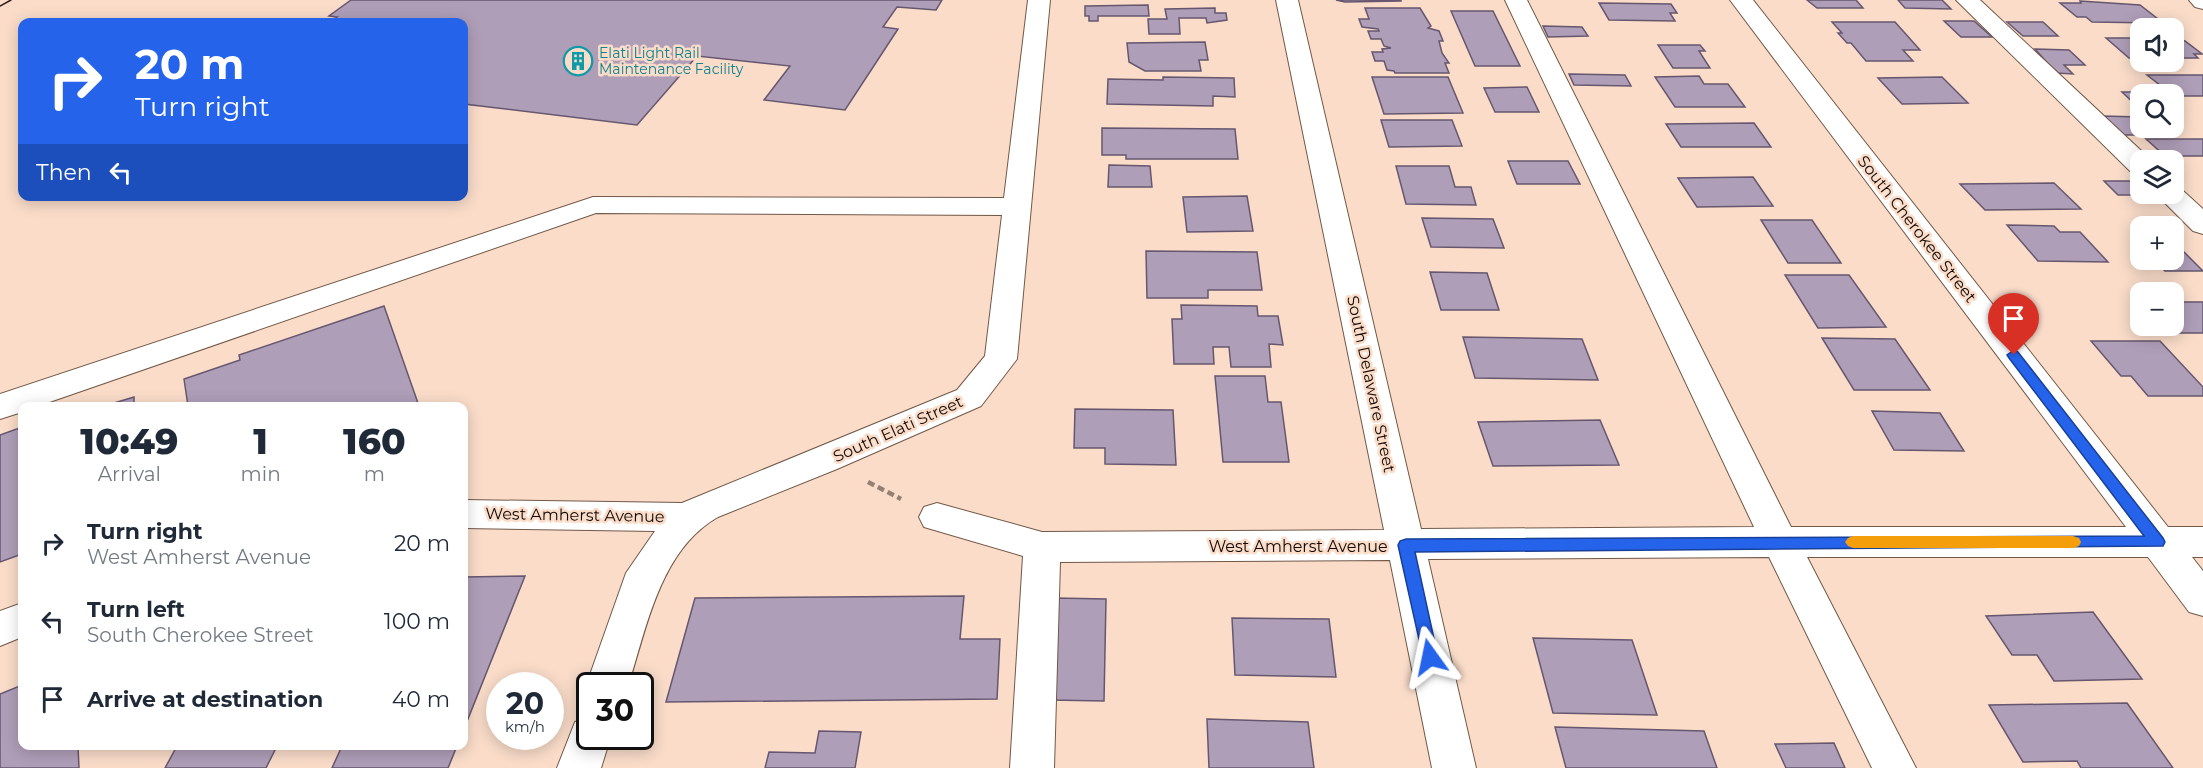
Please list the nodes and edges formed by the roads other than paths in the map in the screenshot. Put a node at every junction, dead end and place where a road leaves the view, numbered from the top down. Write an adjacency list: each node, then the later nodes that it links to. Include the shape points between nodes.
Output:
1 (1039, 0): 8 (street, South Elati Street)
2 (1287, 0): 17 (street, South Delaware Street)
3 (1516, 0): 14 (street)
4 (1741, 0): 15 (street, South Cherokee Street)
5 (1967, 0): 6 (street)
6 (2130, 155)
7 (2181, 204): 9 (street)
8 (1017, 207): 10 (street, via 593,205); 13 (street, South Elati Street, via 1001,359 969,398)
9 (2203, 225)
10 (0, 407)
11 (468, 514): 13 (street, West Amherst Avenue)
12 (937, 516): 18 (street, West Amherst Avenue)
13 (687, 517): 22 (street, South Elati Street, via 645,573)
14 (1780, 542): 15 (street, West Amherst Avenue); 17 (street, West Amherst Avenue); 27 (street)
15 (2158, 542): 16 (street, West Amherst Avenue); 19 (street, South Cherokee Street)
16 (2203, 542)
17 (1406, 545): 18 (street, West Amherst Avenue); 26 (street, South Delaware Street)
18 (1042, 547): 25 (street)
19 (2203, 600)
20 (18, 621): 21 (street)
21 (0, 628)
22 (612, 672)
23 (585, 750): 24 (street)
24 (579, 768)
25 (1032, 768)
26 (1454, 768)
27 (1894, 768)

